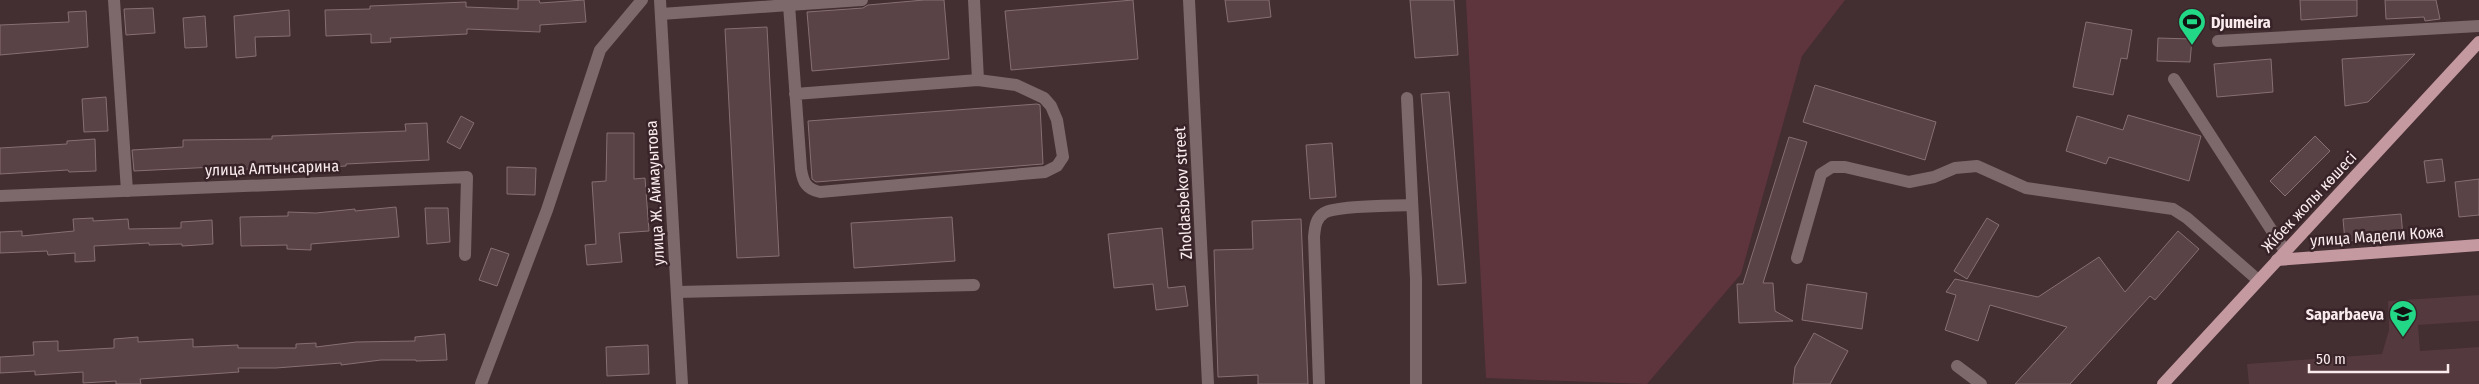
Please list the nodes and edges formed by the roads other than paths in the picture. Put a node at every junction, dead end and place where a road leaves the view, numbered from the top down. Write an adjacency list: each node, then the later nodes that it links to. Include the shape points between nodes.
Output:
1 (114, 0): 16 (street)
2 (642, 0): 27 (street, via 600,50 547,210)
3 (660, 0): 8 (street, улица Ж. Аймауытова)
4 (862, 0): 7 (street)
5 (974, 0): 13 (street)
6 (1189, 0): 29 (street, Zholdasbekov street)
7 (789, 5): 8 (street); 14 (street)
8 (661, 14): 25 (street, улица Ж. Аймауытова)
9 (2479, 26): 10 (street)
10 (2218, 41)
11 (2479, 42): 21 (main road, Жібек жолы көшесі)
12 (2174, 79): 21 (street)
13 (978, 80): 14 (street); 14 (street, via 1016,85 1044,98 1057,120 1063,157 1057,166 1045,172 820,192 812,190 807,187 802,174)
14 (795, 94)
15 (1406, 98): 18 (street)
16 (127, 191): 17 (street, улица Алтынсарина); 20 (street, улица Алтынсарина, via 467,177)
17 (0, 196)
18 (1412, 206): 30 (street, via 1325,212 1316,221); 31 (street)
19 (2479, 245): 21 (main road, улица Мадели Кожа)
20 (465, 255)
21 (2281, 256): 23 (main road, Жібек жолы көшесі)
22 (1797, 258): 23 (street, via 1821,174 1832,167 1909,182 1955,168 1977,166 2026,188 2173,209)
23 (2258, 280): 33 (main road, Жібек жолы көшесі)
24 (974, 285): 25 (street)
25 (677, 292): 28 (street, улица Ж. Аймауытова)
26 (1957, 366): 32 (street)
27 (481, 384)
28 (682, 384)
29 (1208, 384)
30 (1319, 384)
31 (1416, 384)
32 (1981, 384)
33 (2163, 384)

